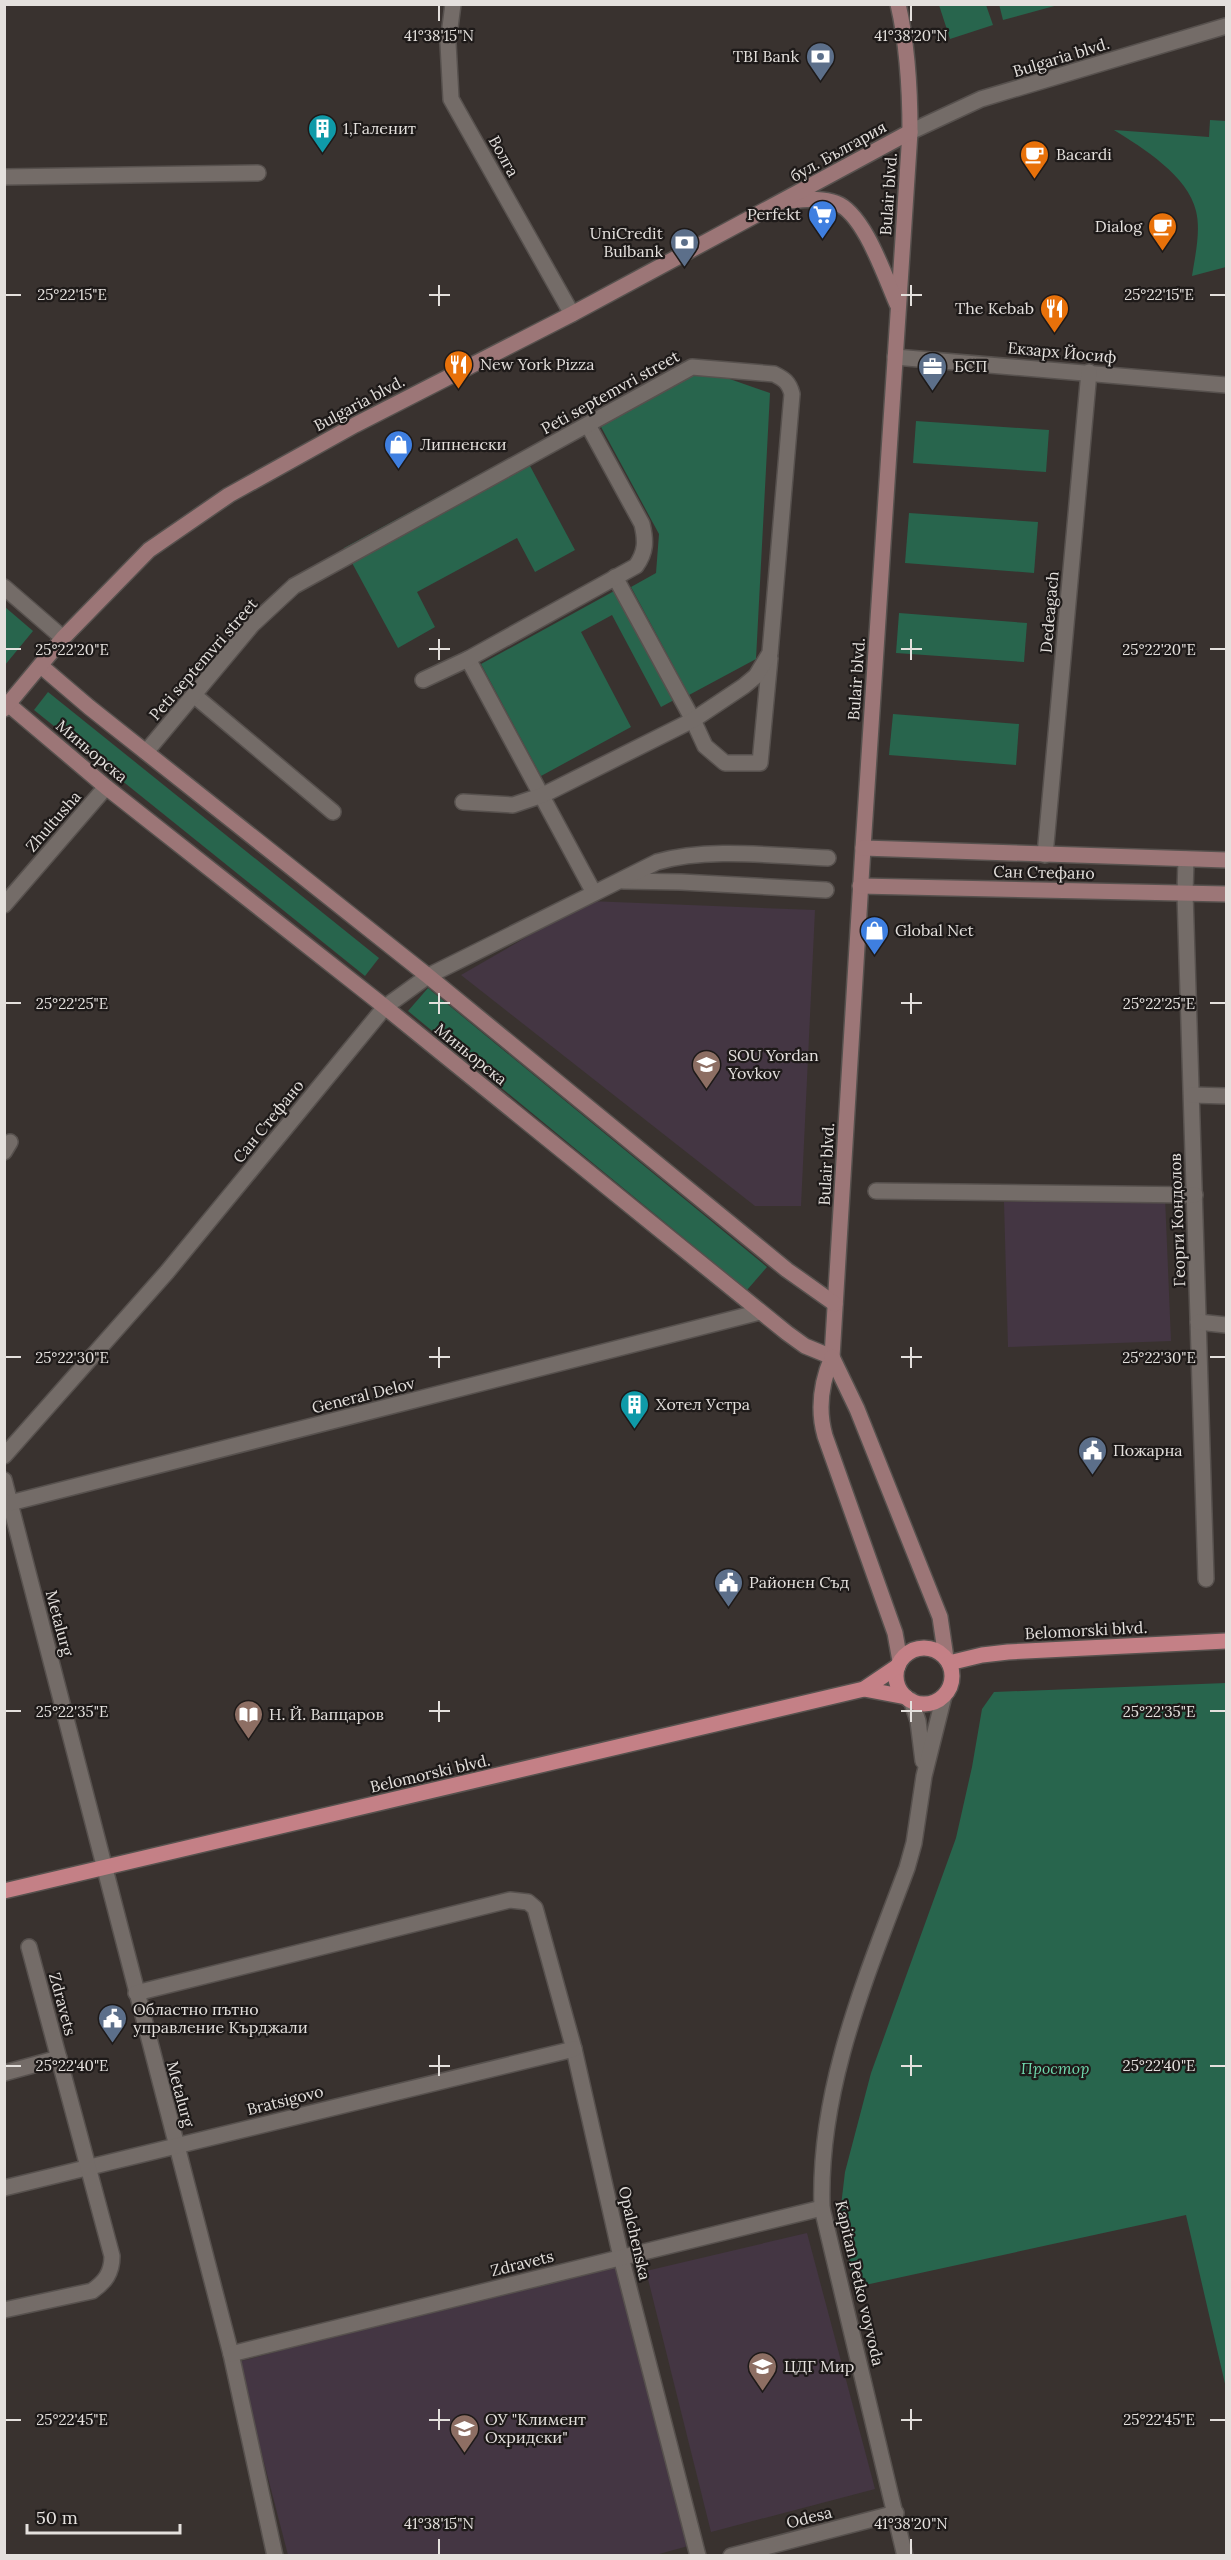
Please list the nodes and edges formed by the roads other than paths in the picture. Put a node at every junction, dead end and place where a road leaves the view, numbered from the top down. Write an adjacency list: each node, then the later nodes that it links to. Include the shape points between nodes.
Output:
1 (453, 4): 9 (street, Волга, via 448,43 452,99)
2 (898, 4): 4 (main road, Bulair blvd., via 907,53)
3 (1227, 26): 4 (street, Bulgaria blvd., via 981,99)
4 (909, 132): 7 (main road, бул. България); 8 (main road, Bulair blvd.)
5 (258, 173): 6 (street)
6 (4, 177)
7 (783, 202): 8 (main road, via 829,200 847,209 863,230); 9 (main road, Bulgaria blvd.)
8 (898, 306): 10 (main road, Bulair blvd.)
9 (572, 314): 16 (main road, Bulgaria blvd., via 228,495 149,550)
10 (895, 357): 11 (street, Екзарх Йосиф); 29 (main road, Bulair blvd.)
11 (1089, 372): 12 (street, Екзарх Йосиф); 30 (street, Dedeagach)
12 (1227, 385)
13 (588, 425): 14 (street, via 642,524 646,539 643,556 636,566); 17 (street, Peti septemvri street, via 692,367 774,374 790,385); 21 (street, Peti septemvri street, via 294,586 252,624)
14 (615, 577): 18 (street); 23 (street)
15 (4, 587): 16 (street)
16 (63, 638): 19 (main road, Bulgaria blvd.)
17 (770, 652): 23 (street, Peti septemvri street, via 750,681); 23 (street, via 760,763 725,763 705,746)
18 (468, 659): 20 (street); 26 (street)
19 (41, 666): 22 (main road, Bulgaria blvd.); 24 (main road, Миньорска)
20 (423, 680)
21 (195, 696): 24 (street, Peti septemvri street); 28 (street)
22 (6, 706): 25 (main road, Миньорска)
23 (693, 720): 26 (street, Peti septemvri street)
24 (146, 753): 41 (main road, Миньорска)
25 (106, 787): 40 (street, Zhultusha); 42 (main road, Миньорска)
26 (543, 795): 27 (street, Peti septemvri street, via 513,805); 37 (street)
27 (463, 802)
28 (333, 812)
29 (863, 848): 30 (main road, Сан Стефано); 35 (main road, Bulair blvd.)
30 (1046, 855): 32 (main road, Сан Стефано)
31 (828, 858): 34 (street, Сан Стефано, via 677,856)
32 (1186, 859): 33 (main road, Сан Стефано); 38 (street, Георги Кондолов)
33 (1227, 860)
34 (617, 881): 36 (street, Сан Стефано); 37 (street, Сан Стефано)
35 (860, 886): 38 (main road, Сан Стефано); 47 (main road, Bulair blvd.)
36 (826, 890)
37 (594, 893): 41 (street, Сан Стефано)
38 (1185, 893): 39 (main road, Сан Стефано); 43 (street, Георги Кондолов)
39 (1227, 894)
40 (4, 905)
41 (428, 976): 42 (street, Сан Стефано); 47 (main road, Миньорска, via 787,1270)
42 (385, 1007): 48 (main road, Миньорска); 52 (street, Сан Стефано, via 167,1272)
43 (1192, 1095): 44 (street); 46 (street, Георги Кондолов)
44 (1227, 1096)
45 (876, 1191): 46 (street)
46 (1195, 1195): 49 (street, Георги Кондолов)
47 (836, 1304): 51 (main road, Bulair blvd.)
48 (760, 1312): 51 (main road, Миньорска, via 804,1346); 54 (street, General Delov)
49 (1198, 1322): 50 (street); 55 (street, Георги Кондолов)
50 (1227, 1325)
51 (832, 1357): 57 (main road, Bulair blvd., via 857,1409 940,1617); 58 (main road, Bulair blvd., via 823,1385 821,1422 895,1633)
52 (4, 1456)
53 (4, 1480): 54 (street, Metalurg)
54 (7, 1503): 63 (street, Metalurg)
55 (1206, 1580)
56 (1227, 1641): 57 (main road, Belomorski blvd., via 1000,1653)
57 (948, 1661): 58 (main road, via 939,1652 925,1647 910,1651); 60 (main road, via 952,1678)
58 (899, 1664): 59 (main road, Belomorski blvd.); 61 (main road, via 897,1681)
59 (864, 1689): 61 (main road, Belomorski blvd.); 63 (main road, Belomorski blvd.)
60 (944, 1696): 61 (main road, via 928,1703); 62 (street, Kapitan Petko voyvoda)
61 (909, 1699): 62 (street, Kapitan Petko voyvoda, via 922,1742)
62 (924, 1776): 73 (street, Kapitan Petko voyvoda, via 908,1868 842,2049 823,2145)
63 (105, 1867): 64 (main road, Belomorski blvd.); 66 (street, Metalurg)
64 (4, 1892)
65 (29, 1947): 68 (street, Zdravets)
66 (136, 1993): 67 (street, Opalchenska, via 510,1900 528,1902 538,1917); 70 (street, Metalurg)
67 (574, 2049): 70 (street, Bratsigovo); 74 (street, Opalchenska)
68 (59, 2058): 69 (street); 71 (street, Zdravets)
69 (4, 2073)
70 (176, 2145): 71 (street, Bratsigovo); 76 (street, Metalurg)
71 (88, 2167): 72 (street, Bratsigovo); 75 (street, Zdravets, via 112,2256 112,2267 104,2283 92,2291)
72 (4, 2188)
73 (822, 2208): 74 (street, Zdravets); 77 (street, Kapitan Petko voyvoda)
74 (621, 2257): 76 (street, Zdravets); 79 (street, Opalchenska)
75 (4, 2310)
76 (231, 2354): 78 (street, Metalurg)
77 (896, 2513): 80 (street, Odesa); 81 (street, Kapitan Petko voyvoda)
78 (274, 2556)
79 (699, 2556)
80 (731, 2556)
81 (905, 2556)

